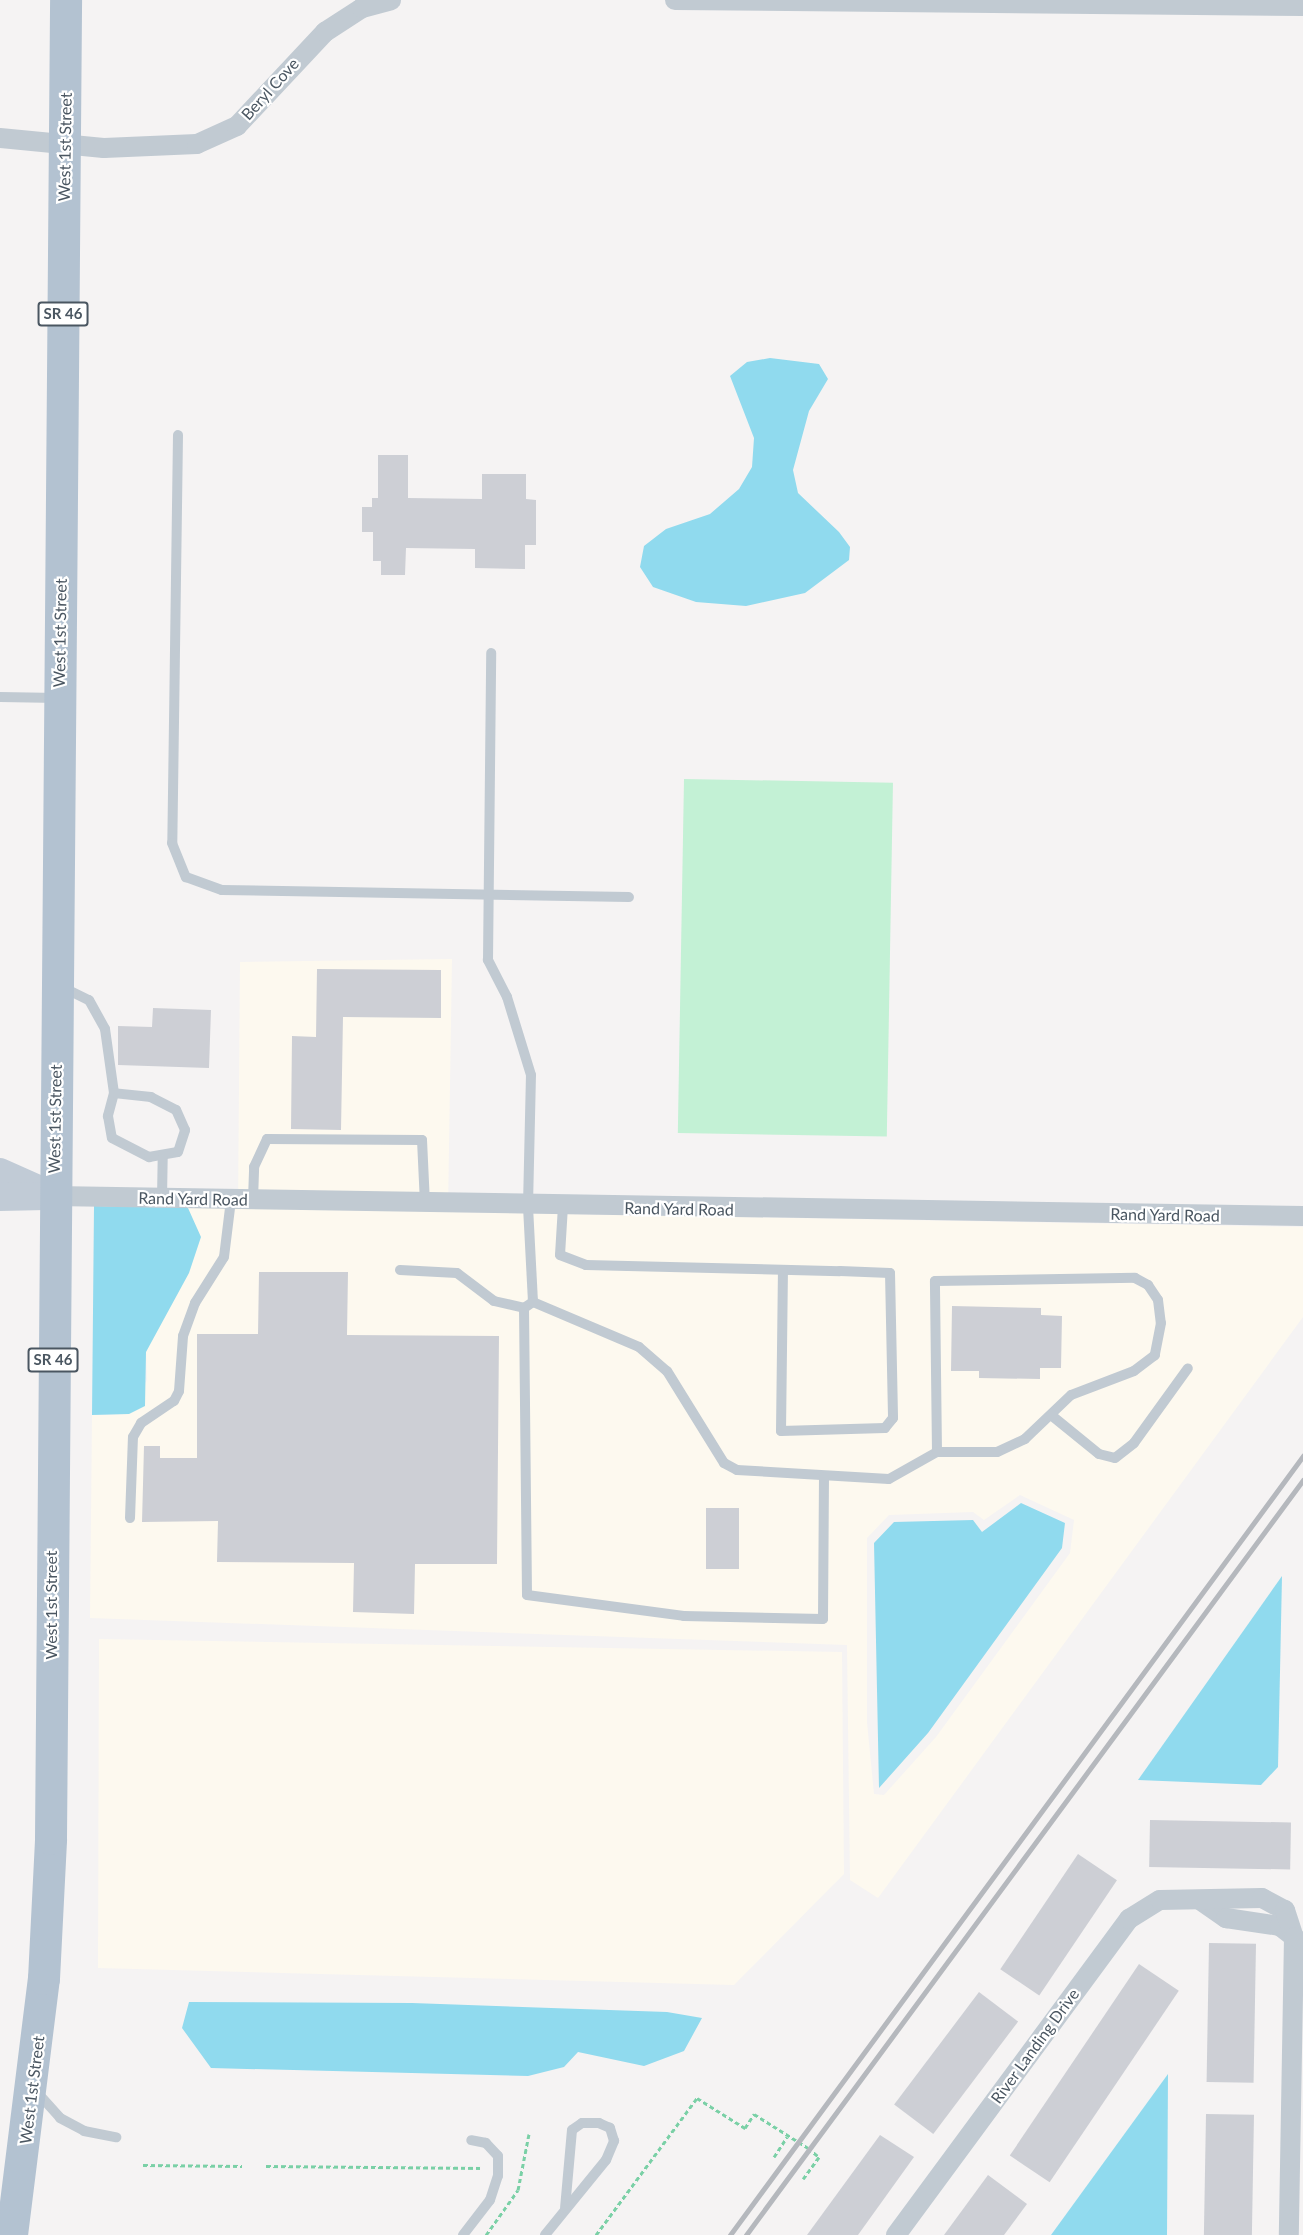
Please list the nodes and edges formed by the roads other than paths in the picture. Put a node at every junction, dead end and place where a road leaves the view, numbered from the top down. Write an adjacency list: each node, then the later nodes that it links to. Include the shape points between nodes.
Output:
1 (66, 0): 6 (main road, West 1st Street / SR 46)
2 (391, 0): 6 (street, Beryl Cove, via 362,8 325,32 237,126 197,144 171,149)
3 (675, 0): 4 (street)
4 (1303, 6)
5 (0, 138): 6 (street, Beryl Cove)
6 (64, 145): 10 (main road, West 1st Street / SR 46)
7 (178, 435): 11 (lane, via 172,843 186,877 222,890)
8 (490, 653): 11 (lane)
9 (0, 697): 10 (lane)
10 (59, 698): 13 (main road, West 1st Street / SR 46)
11 (487, 895): 12 (lane); 23 (lane, via 488,960 507,997 531,1074)
12 (629, 897)
13 (56, 984): 14 (lane, via 83,995 101,1017); 17 (main road, West 1st Street / SR 46)
14 (114, 1093): 15 (lane, via 108,1116 112,1138 119,1146); 15 (lane, via 151,1097 176,1110 184,1130 182,1146)
15 (163, 1159): 19 (lane)
16 (0, 1172): 17 (main road)
17 (54, 1196): 18 (main road); 19 (street, Rand Yard Road); 34 (main road, West 1st Street / SR 46, via 51,1839)
18 (0, 1197)
19 (162, 1198): 20 (street, Rand Yard Road)
20 (231, 1200): 21 (street, Rand Yard Road); 33 (lane, via 224,1257 195,1303 183,1336 179,1391 174,1401 141,1423 133,1437)
21 (253, 1200): 22 (street, Rand Yard Road); 22 (lane, via 254,1167 267,1139 422,1140)
22 (425, 1204): 23 (street, Rand Yard Road)
23 (528, 1206): 24 (street, Rand Yard Road); 28 (lane)
24 (563, 1206): 25 (street, Rand Yard Road); 27 (lane, via 560,1255 586,1265)
25 (1303, 1216)
26 (400, 1270): 28 (lane, via 466,1275 494,1301)
27 (783, 1270): 27 (lane, via 890,1273 893,1418 885,1428 781,1431)
28 (529, 1305): 32 (lane, via 639,1347 667,1371 724,1463 737,1470); 32 (lane, via 527,1595 684,1616 823,1619)
29 (1188, 1368): 30 (lane, via 1134,1443 1114,1458 1099,1454)
30 (1051, 1414): 31 (lane, via 1025,1439 997,1452); 31 (lane, via 1071,1395 1134,1371 1155,1355 1161,1323 1158,1300 1148,1285 1135,1278 935,1281)
31 (937, 1452): 32 (lane, via 889,1479)
32 (824, 1477)
33 (130, 1518)
34 (33, 2088): 35 (lane, via 60,2118 84,2131); 38 (main road, West 1st Street / SR 46)
35 (116, 2137)
36 (471, 2140): 39 (lane, via 486,2143 498,2156 498,2176 490,2200)
37 (566, 2208): 37 (lane, via 606,2160 614,2141 610,2128 599,2122 582,2122 572,2130); 40 (lane)
38 (12, 2235)
39 (463, 2235)
40 (545, 2235)
41 (896, 2235): 42 (street, River Landing Drive, via 1129,1919 1160,1900 1200,1900 1274,1901 1285,1910 1294,1937)
42 (1289, 2235)

